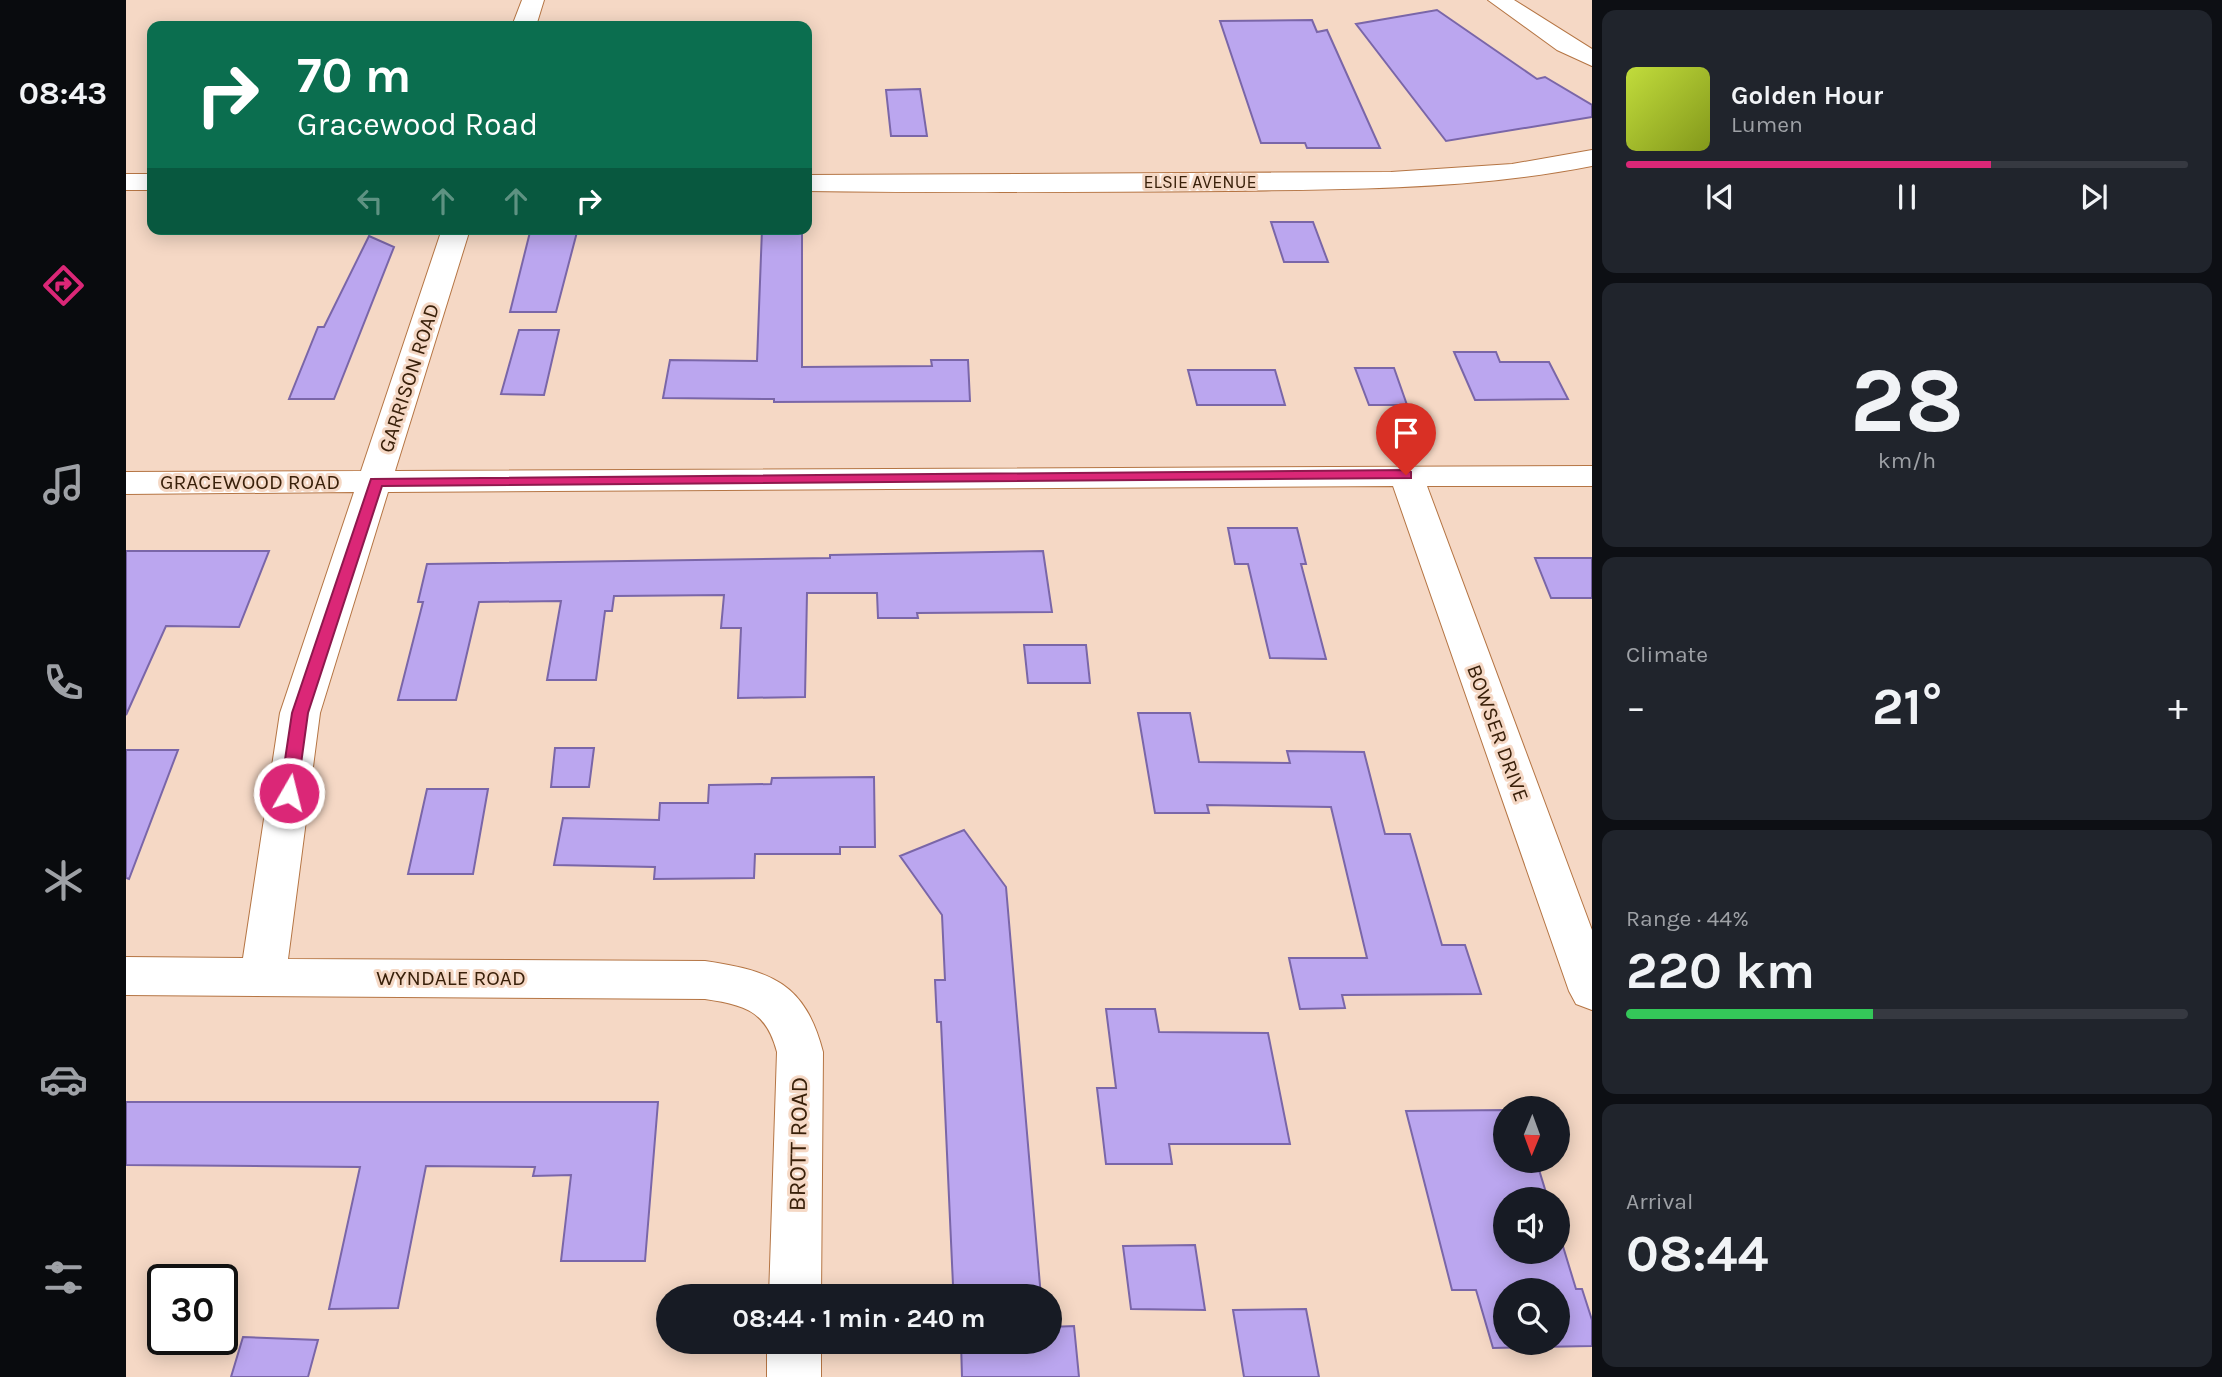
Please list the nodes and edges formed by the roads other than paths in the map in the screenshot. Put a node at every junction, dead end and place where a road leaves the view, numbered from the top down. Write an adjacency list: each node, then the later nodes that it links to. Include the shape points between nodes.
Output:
1 (533, 0): 3 (street)
2 (1499, 0): 4 (street)
3 (526, 21)
4 (1592, 59)
5 (1592, 158): 8 (street, ELSIE AVENUE, via 1440,179)
6 (126, 182): 7 (street)
7 (147, 182)
8 (812, 183)
9 (454, 235): 12 (street, GARRISON ROAD)
10 (1406, 475): 11 (street, GRACEWOOD ROAD); 12 (street, GRACEWOOD ROAD); 16 (street, BOWSER DRIVE)
11 (1592, 476)
12 (376, 482): 13 (street, GRACEWOOD ROAD); 15 (street, GARRISON ROAD, via 300,713)
13 (126, 483)
14 (126, 976): 15 (street, WYNDALE ROAD)
15 (262, 976): 17 (street, WYNDALE ROAD, via 705,980 743,985)
16 (1592, 990)
17 (773, 999): 18 (street, BROTT ROAD, via 789,1016 800,1052)
18 (795, 1284)
19 (794, 1354): 20 (street)
20 (794, 1377)

